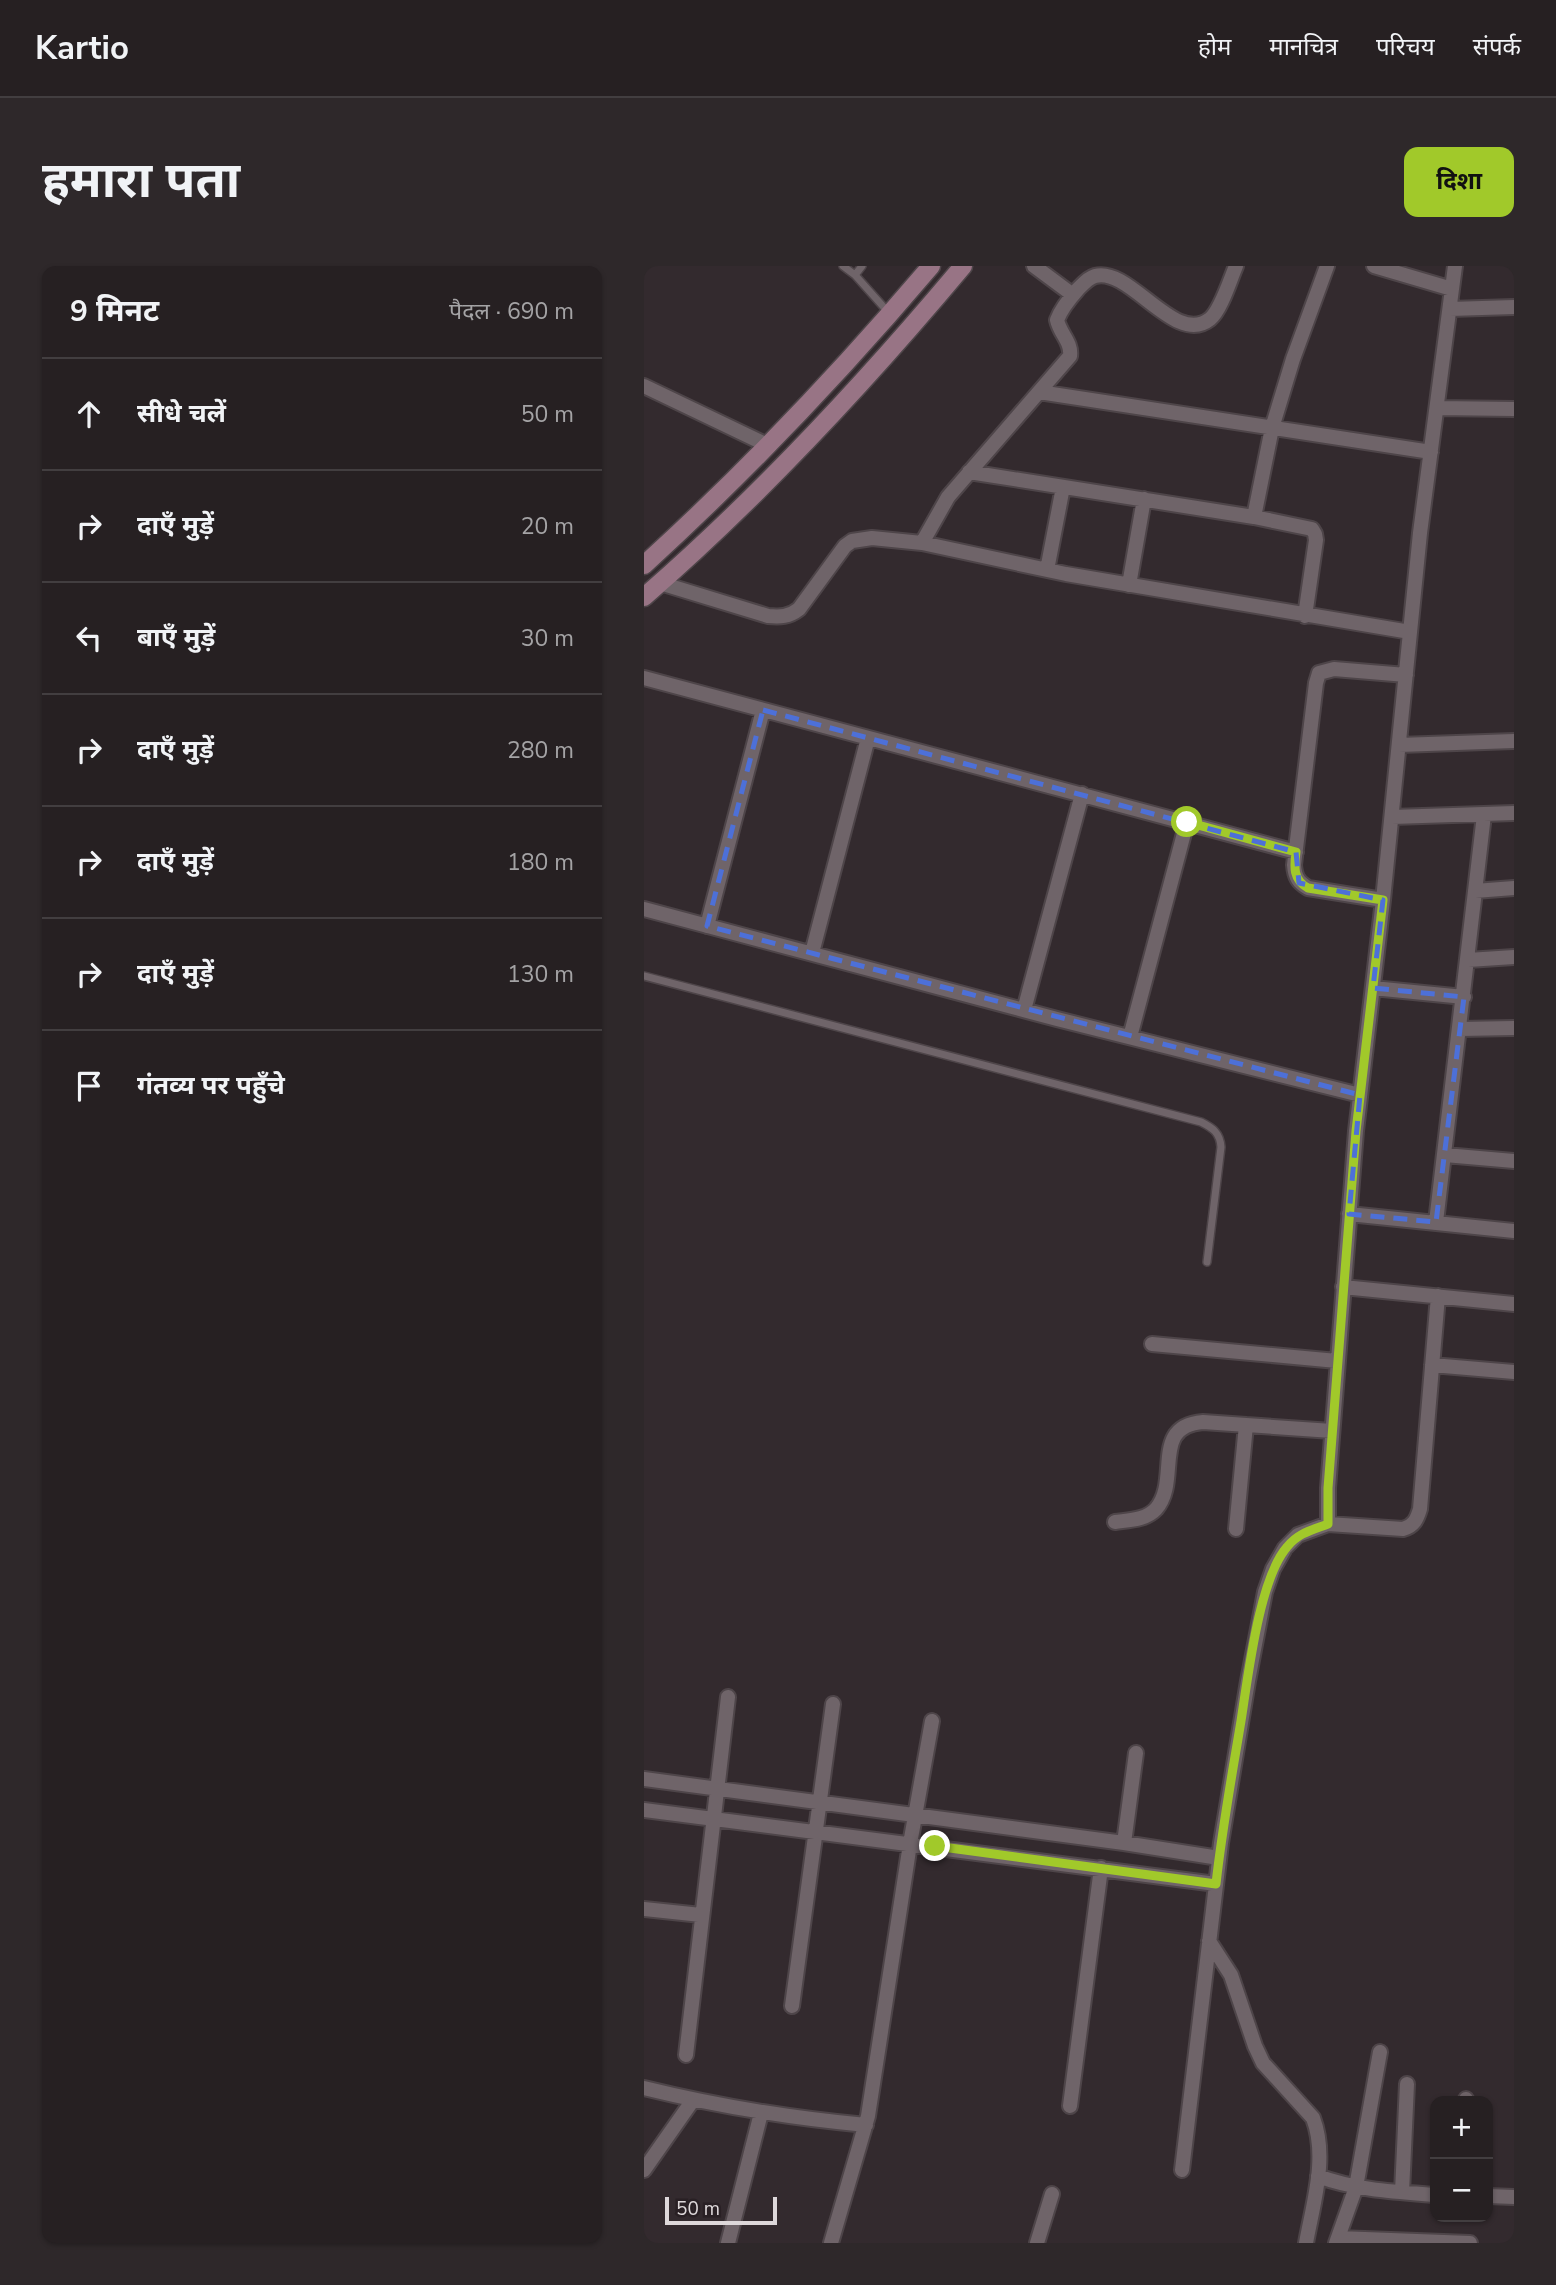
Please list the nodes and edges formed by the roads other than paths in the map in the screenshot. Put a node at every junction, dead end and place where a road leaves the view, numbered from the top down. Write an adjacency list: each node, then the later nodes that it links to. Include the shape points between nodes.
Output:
1 (843, 266): 10 (lane)
2 (862, 266): 10 (lane)
3 (931, 266): 15 (main road)
4 (964, 266): 30 (main road, via 852,393)
5 (1034, 266): 12 (street)
6 (1236, 266): 12 (street, via 1216,312 1199,325 1175,319 1115,278 1094,276)
7 (1327, 266): 20 (street)
8 (1374, 266): 11 (street)
9 (1455, 266): 11 (street)
10 (855, 275): 15 (lane)
11 (1452, 289): 14 (street)
12 (1073, 295): 17 (street, via 1057,320 1070,356)
13 (1514, 307): 14 (street)
14 (1450, 309): 18 (street)
15 (890, 314): 21 (main road)
16 (644, 386): 21 (street)
17 (1039, 393): 20 (street); 23 (street)
18 (1437, 408): 19 (street); 22 (street)
19 (1514, 409)
20 (1272, 428): 22 (street); 26 (street)
21 (767, 445): 28 (main road)
22 (1431, 452): 34 (street)
23 (969, 472): 24 (street); 27 (street, via 948,497)
24 (1063, 487): 25 (street); 29 (street)
25 (1144, 499): 26 (street); 31 (street)
26 (1254, 517): 33 (street, via 1305,526 1315,534)
27 (922, 543): 29 (street); 30 (street, via 872,538 852,541 799,609 780,617)
28 (644, 565)
29 (1047, 570): 31 (street)
30 (660, 583): 32 (main road)
31 (1129, 585): 33 (street)
32 (644, 597)
33 (1305, 616): 34 (street)
34 (1410, 632): 35 (street)
35 (1406, 675): 40 (street); 46 (street, via 1334,669 1319,673)
36 (644, 678): 37 (street)
37 (763, 710): 38 (street); 51 (street)
38 (868, 738): 41 (street); 52 (street)
39 (1514, 740): 40 (street)
40 (1399, 745): 44 (street)
41 (1082, 794): 45 (street); 58 (street)
42 (1514, 813): 43 (street)
43 (1484, 815): 44 (street); 48 (street)
44 (1392, 817): 49 (street)
45 (1187, 822): 46 (street); 61 (street)
46 (1296, 852): 49 (street, via 1295,874 1308,888)
47 (1514, 888): 48 (street)
48 (1475, 891): 54 (street)
49 (1383, 900): 56 (street)
50 (644, 909): 51 (street)
51 (707, 926): 52 (street)
52 (812, 953): 58 (street)
53 (1514, 957): 54 (street)
54 (1468, 960): 57 (street)
55 (644, 976): 68 (lane, via 1201,1122 1214,1129 1221,1147)
56 (1373, 988): 57 (street); 62 (street)
57 (1464, 997): 60 (street)
58 (1024, 1010): 61 (street)
59 (1514, 1028): 60 (street)
60 (1460, 1029): 63 (street)
61 (1130, 1037): 62 (street)
62 (1360, 1096): 65 (street)
63 (1445, 1155): 64 (street); 66 (street)
64 (1514, 1161)
65 (1349, 1214): 66 (street); 69 (street)
66 (1436, 1222): 67 (street)
67 (1514, 1231)
68 (1207, 1262)
69 (1343, 1287): 70 (street); 73 (street)
70 (1438, 1296): 71 (street); 74 (street)
71 (1514, 1304)
72 (1153, 1344): 73 (street)
73 (1337, 1361): 77 (street)
74 (1432, 1365): 75 (street); 79 (street, via 1417,1520 1403,1529)
75 (1514, 1372)
76 (1246, 1425): 77 (street); 78 (street, via 1203,1422 1182,1426 1174,1436 1164,1497 1155,1510 1141,1518); 80 (street)
77 (1332, 1431): 79 (street)
78 (1115, 1522)
79 (1328, 1524): 94 (street, via 1298,1535 1285,1548 1265,1592)
80 (1236, 1529)
81 (728, 1698): 86 (street)
82 (833, 1704): 87 (street)
83 (932, 1721): 89 (street)
84 (1136, 1753): 92 (street)
85 (644, 1779): 86 (street)
86 (719, 1788): 87 (street); 90 (street)
87 (818, 1801): 89 (street); 91 (street)
88 (644, 1810): 90 (street)
89 (915, 1815): 92 (street); 93 (street)
90 (715, 1819): 91 (street); 98 (street)
91 (815, 1832): 93 (street); 100 (street)
92 (1124, 1843): 94 (street)
93 (910, 1844): 95 (street); 108 (street)
94 (1219, 1858): 96 (street)
95 (1101, 1868): 96 (street); 106 (street)
96 (1216, 1884): 99 (street)
97 (644, 1909): 98 (street)
98 (701, 1915): 102 (street)
99 (1209, 1941): 110 (street); 111 (street, via 1231,1975 1263,2063 1313,2118)
100 (792, 2006)
101 (1381, 2052): 112 (street)
102 (686, 2055)
103 (1407, 2084): 113 (street)
104 (644, 2088): 105 (street)
105 (693, 2100): 107 (street); 109 (street)
106 (1070, 2106)
107 (761, 2113): 108 (street); 119 (street)
108 (867, 2121): 120 (street)
109 (644, 2170)
110 (1182, 2170)
111 (1318, 2176): 112 (street); 122 (street)
112 (1356, 2187): 113 (street); 118 (street)
113 (1402, 2192): 115 (street)
114 (1052, 2194): 121 (street)
115 (1430, 2195)
116 (1493, 2196): 117 (street)
117 (1514, 2197)
118 (1337, 2241): 123 (street)
119 (728, 2243)
120 (831, 2243)
121 (1037, 2243)
122 (1306, 2243)
123 (1470, 2243)

